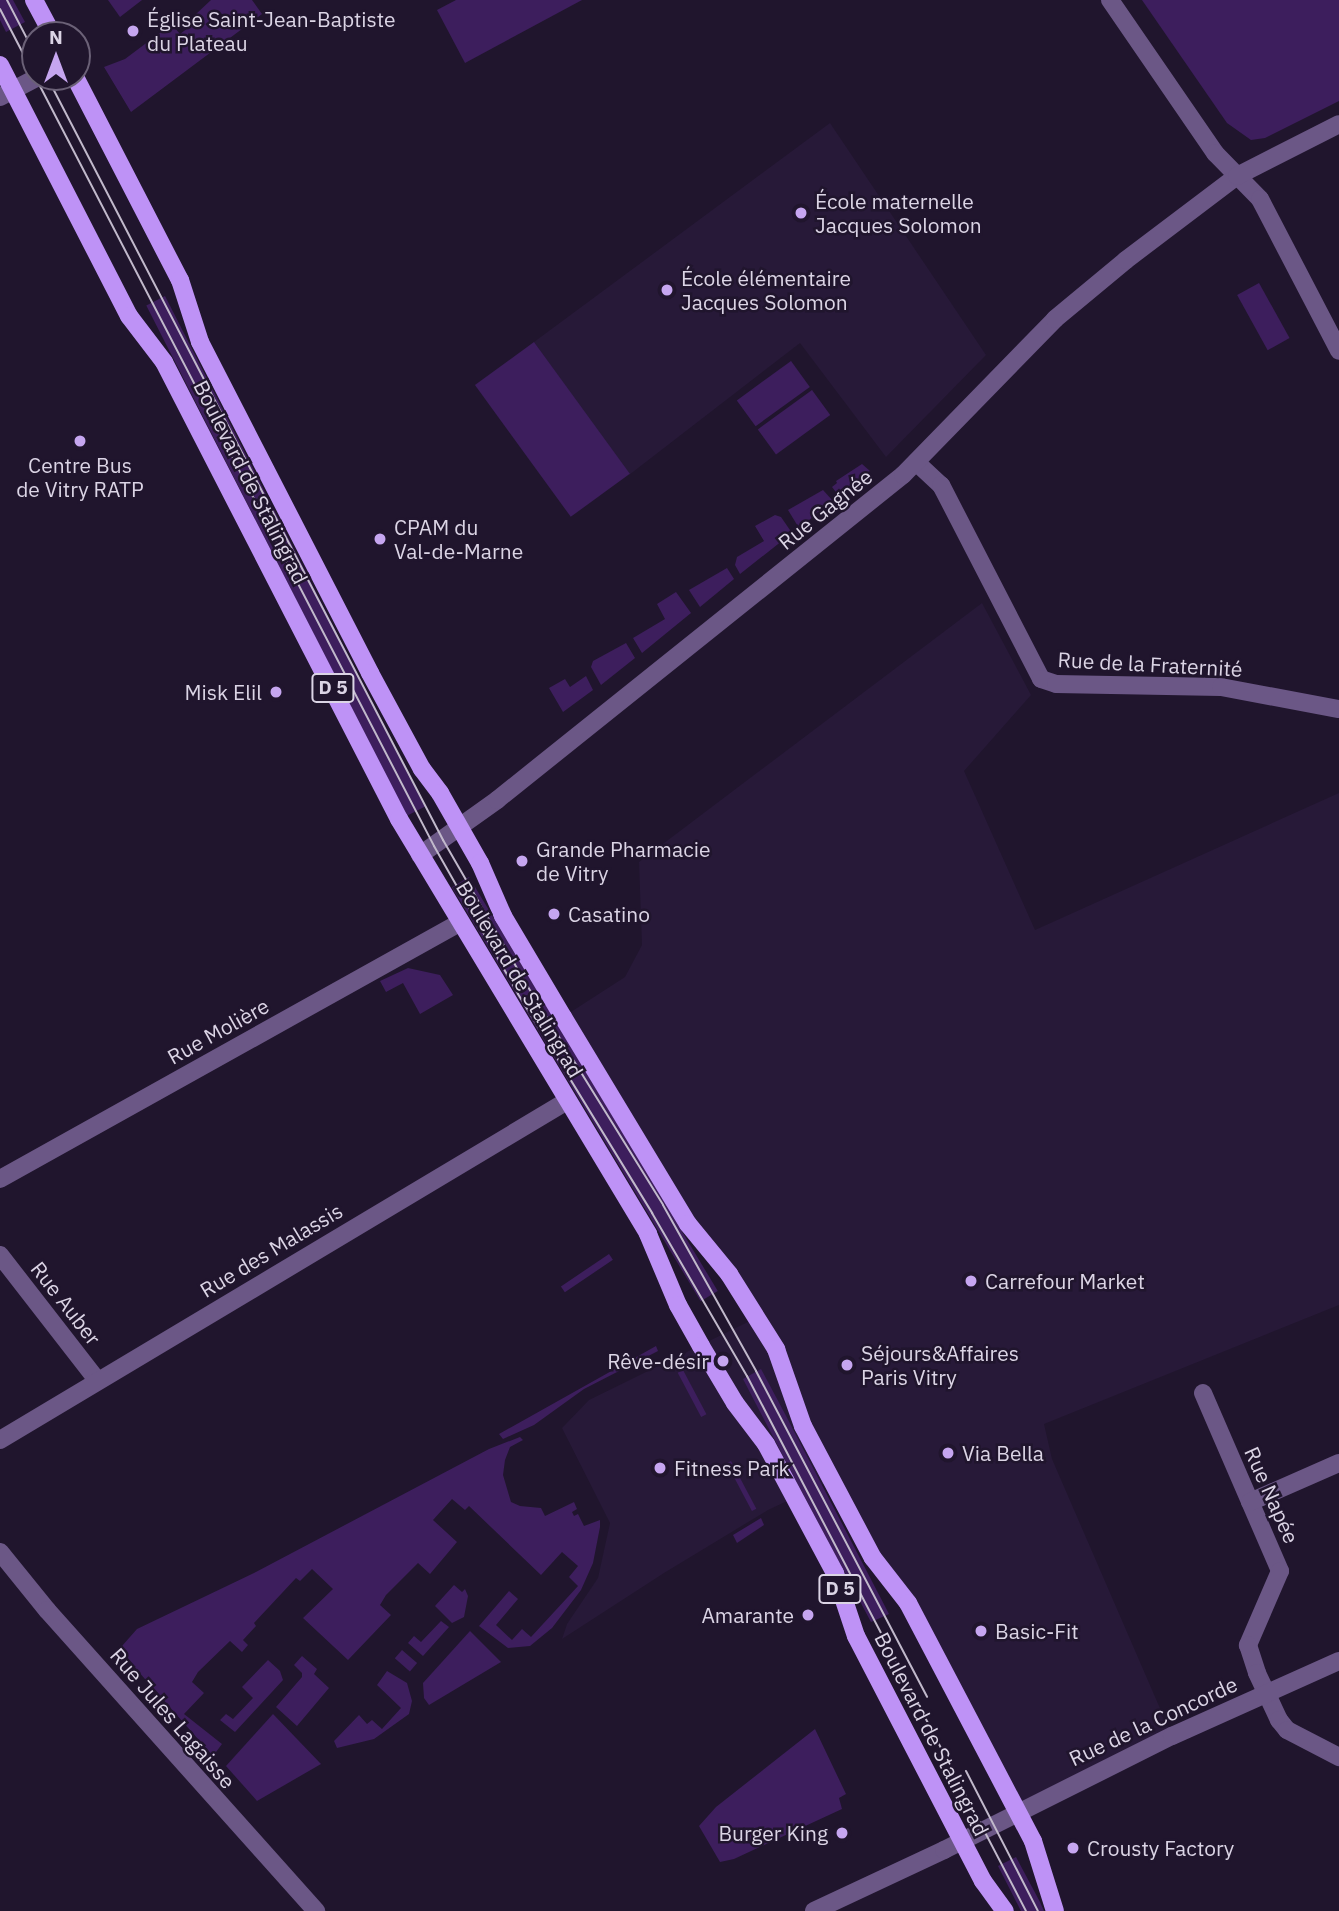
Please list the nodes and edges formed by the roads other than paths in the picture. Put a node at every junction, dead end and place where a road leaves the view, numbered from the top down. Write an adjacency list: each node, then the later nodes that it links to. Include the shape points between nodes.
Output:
1 (34, 0): 3 (main road)
2 (1110, 0): 8 (street, via 1215,153)
3 (45, 21)
4 (0, 65): 6 (main road, Boulevard de Stalingrad / D 5)
5 (82, 91): 12 (main road, Boulevard de Stalingrad / D 5, via 180,280 200,342 262,463 422,769)
6 (6, 94): 13 (main road, Boulevard de Stalingrad / D 5, via 130,316 164,362)
7 (1339, 124): 8 (street, Rue Gagnée)
8 (1237, 176): 9 (street, via 1259,199); 10 (street, Rue Gagnée, via 1055,319)
9 (1339, 351)
10 (917, 463): 11 (street, Rue de la Fraternité, via 941,485 1041,679 1056,684 1221,687); 12 (street, Rue Gagnée)
11 (1339, 709)
12 (460, 828): 13 (street, Rue Gagnée); 27 (main road, Boulevard de Stalingrad / D 5, via 503,916 688,1224 729,1274 776,1349 803,1426 873,1558 908,1603)
13 (420, 855): 14 (main road, Boulevard de Stalingrad / D 5)
14 (459, 923): 15 (main road, Boulevard de Stalingrad / D 5); 16 (street, Rue Molière)
15 (567, 1101): 18 (street, Rue des Malassis); 28 (main road, Boulevard de Stalingrad / D 5, via 648,1234 678,1305 734,1403 766,1444 835,1573 854,1632)
16 (0, 1179)
17 (0, 1255): 18 (street, Rue Auber)
18 (97, 1380): 20 (street, Rue des Malassis)
19 (1203, 1393): 22 (street, Rue Napée)
20 (0, 1440)
21 (1339, 1463): 22 (street)
22 (1250, 1502): 25 (street, Rue Napée, via 1280,1571 1248,1645)
23 (0, 1552): 29 (street, Rue Jules Lagaisse)
24 (1339, 1661): 25 (street, Rue de la Concorde)
25 (1265, 1693): 26 (street, Rue Napée, via 1287,1730); 27 (street, Rue de la Concorde)
26 (1339, 1757)
27 (1016, 1813): 28 (street, Rue de la Concorde); 32 (main road, Boulevard de Stalingrad / D 5, via 1035,1846)
28 (961, 1841): 30 (street, Rue de la Concorde); 31 (main road, Boulevard de Stalingrad / D 5)
29 (316, 1911)
30 (814, 1911)
31 (1005, 1911)
32 (1055, 1911)

